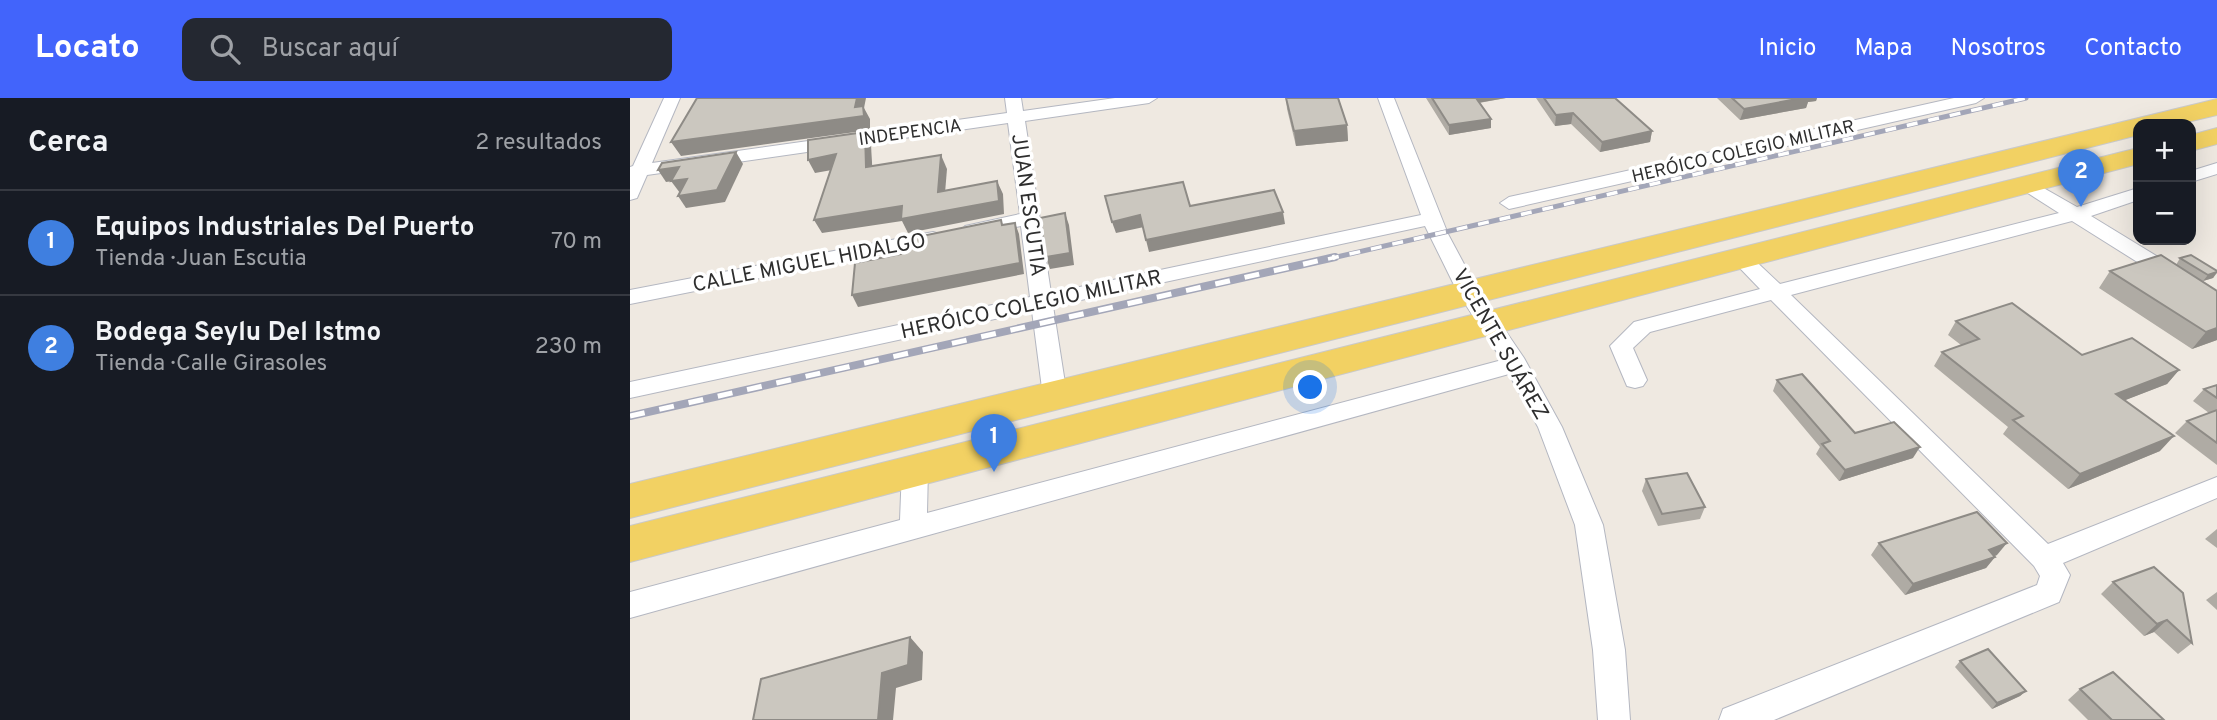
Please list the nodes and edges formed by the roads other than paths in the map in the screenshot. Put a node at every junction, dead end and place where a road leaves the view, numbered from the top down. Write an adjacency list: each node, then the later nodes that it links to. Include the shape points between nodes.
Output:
1 (672, 98): 14 (street)
2 (1149, 98): 6 (street, INDEPENCIA)
3 (1387, 98): 22 (street, VICENTE SUÁREZ)
4 (1976, 98): 5 (street, HERÓICO COLEGIO MILITAR)
5 (1934, 102): 19 (street, HERÓICO COLEGIO MILITAR)
6 (1014, 107): 14 (street, INDEPENCIA); 21 (street, JUAN ESCUTIA)
7 (2217, 107): 8 (main road)
8 (2169, 119)
9 (2133, 128): 25 (main road)
10 (2217, 136): 11 (main road)
11 (2196, 142)
12 (2133, 157): 16 (main road)
13 (2217, 168): 15 (street)
14 (635, 171): 17 (street)
15 (2196, 175)
16 (2026, 184): 20 (street); 23 (main road)
17 (630, 194)
18 (2133, 196): 20 (street)
19 (1509, 202)
20 (2076, 214): 24 (street); 28 (street)
21 (1030, 218): 26 (street, CALLE MIGUEL HIDALGO); 27 (street, JUAN ESCUTIA)
22 (1433, 218): 25 (street, VICENTE SUÁREZ); 27 (street, HERÓICO COLEGIO MILITAR)
23 (1740, 257): 24 (street); 29 (main road)
24 (1775, 292): 31 (street, via 1642,327 1621,346); 39 (street)
25 (1469, 293): 29 (street, VICENTE SUÁREZ); 33 (main road)
26 (630, 297)
27 (1043, 302): 32 (street, HERÓICO COLEGIO MILITAR); 33 (street, JUAN ESCUTIA)
28 (2217, 302)
29 (1490, 321): 30 (street, VICENTE SUÁREZ); 34 (main road)
30 (1516, 364): 37 (street); 41 (street, VICENTE SUÁREZ, via 1550,427 1589,525 1609,650)
31 (1635, 380)
32 (630, 390)
33 (1055, 396): 36 (main road)
34 (915, 469): 37 (street); 38 (main road)
35 (2217, 486): 39 (street)
36 (630, 500)
37 (913, 528): 40 (street)
38 (630, 544)
39 (2044, 558): 42 (street, via 2054,575 2049,593)
40 (630, 606)
41 (1614, 720)
42 (1735, 720)

